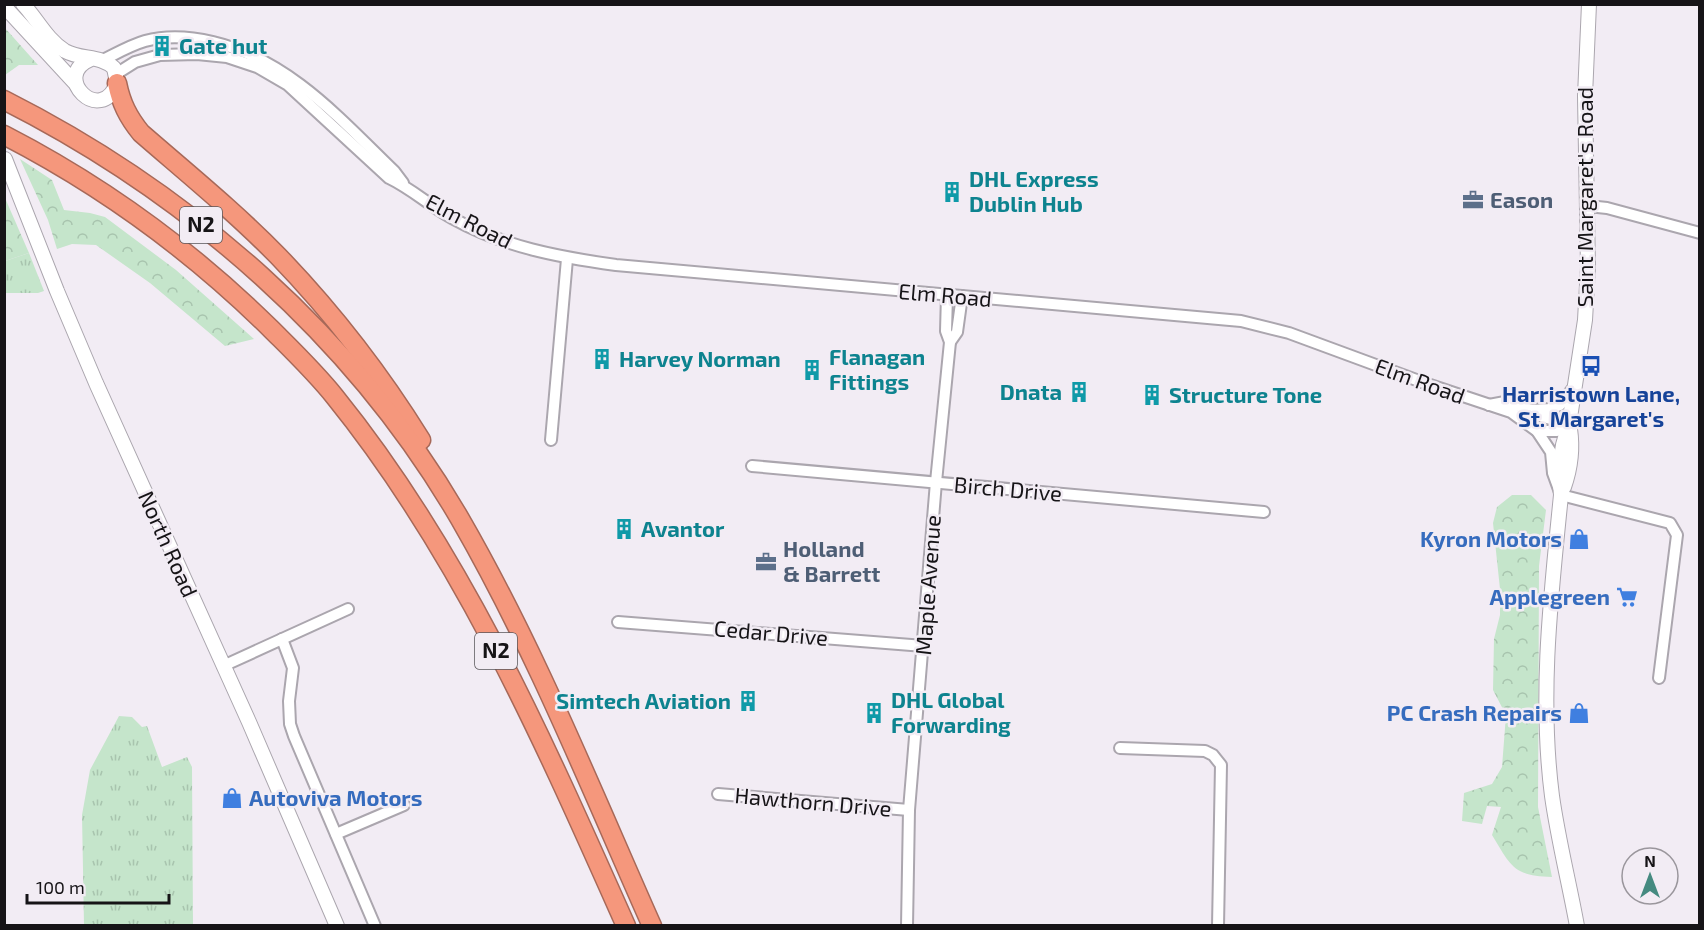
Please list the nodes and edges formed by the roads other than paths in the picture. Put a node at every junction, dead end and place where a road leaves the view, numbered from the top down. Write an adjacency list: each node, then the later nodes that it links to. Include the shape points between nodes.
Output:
1 (1589, 4): 11 (main road, Saint Margaret's Road, via 1585,96)
2 (4, 6): 6 (main road)
3 (28, 6): 4 (main road, via 60,47)
4 (97, 60): 5 (main road, via 114,68); 6 (main road, via 86,62 78,70); 10 (street, Elm Road, via 137,44 175,37 199,38 263,59 315,95)
5 (117, 78): 6 (main road, via 110,95 97,100 84,96); 10 (street, Elm Road, via 146,58 176,54 227,57 257,67 288,85 389,178); 38 (highway, via 123,107 141,133 277,255 342,328 399,405 510,593 548,673)
6 (76, 84)
7 (4, 100): 38 (highway, N2, via 110,159 188,214 285,297 349,364 419,454 460,518 510,611)
8 (4, 135): 41 (highway, N2, via 70,172 190,255 249,307 334,395 405,491 475,609 536,730)
9 (5, 159): 31 (main road, North Road, via 88,365)
10 (405, 185): 13 (street, Elm Road, via 450,217 489,237)
11 (1588, 206): 12 (street); 17 (main road, Saint Margaret's Road, via 1585,320)
12 (1700, 233)
13 (567, 259): 14 (street, Elm Road); 22 (street)
14 (947, 295): 15 (street, Elm Road); 16 (street, Maple Avenue, via 946,331)
15 (962, 296): 16 (street, Maple Avenue, via 957,332); 18 (street, Elm Road, via 1249,323 1289,333)
16 (950, 342): 24 (street, Maple Avenue)
17 (1574, 387): 18 (street, Elm Road, via 1560,405 1549,410 1532,410 1505,402); 20 (main road, Saint Margaret's Road)
18 (1489, 405): 19 (street, Elm Road)
19 (1511, 412): 20 (street, Elm Road, via 1526,412); 21 (street, Elm Road)
20 (1569, 424): 21 (street, via 1557,431); 25 (main road, Saint Margaret's Road, via 1572,446)
21 (1537, 430): 25 (street, Elm Road, via 1551,452)
22 (551, 440)
23 (752, 466): 24 (street, Birch Drive)
24 (936, 482): 26 (street, Birch Drive); 30 (street, Maple Avenue)
25 (1561, 495): 32 (street, via 1670,523 1674,529 1677,535); 45 (main road, Saint Margaret's Road, via 1546,669 1546,714 1552,796)
26 (1264, 512)
27 (348, 609): 29 (street)
28 (618, 622): 30 (street, Cedar Drive)
29 (282, 639): 31 (street); 37 (street, via 293,668 290,724)
30 (924, 646): 36 (street, Maple Avenue)
31 (223, 666): 39 (main road, North Road)
32 (1659, 678)
33 (1120, 748): 44 (street, via 1205,751 1221,765)
34 (718, 794): 36 (street, Hawthorn Drive)
35 (404, 805): 37 (street)
36 (909, 810): 43 (street, Maple Avenue)
37 (336, 834): 40 (street)
38 (611, 835): 42 (highway, N2)
39 (338, 926)
40 (375, 926)
41 (626, 926)
42 (652, 926)
43 (907, 926)
44 (1218, 926)
45 (1577, 926)

